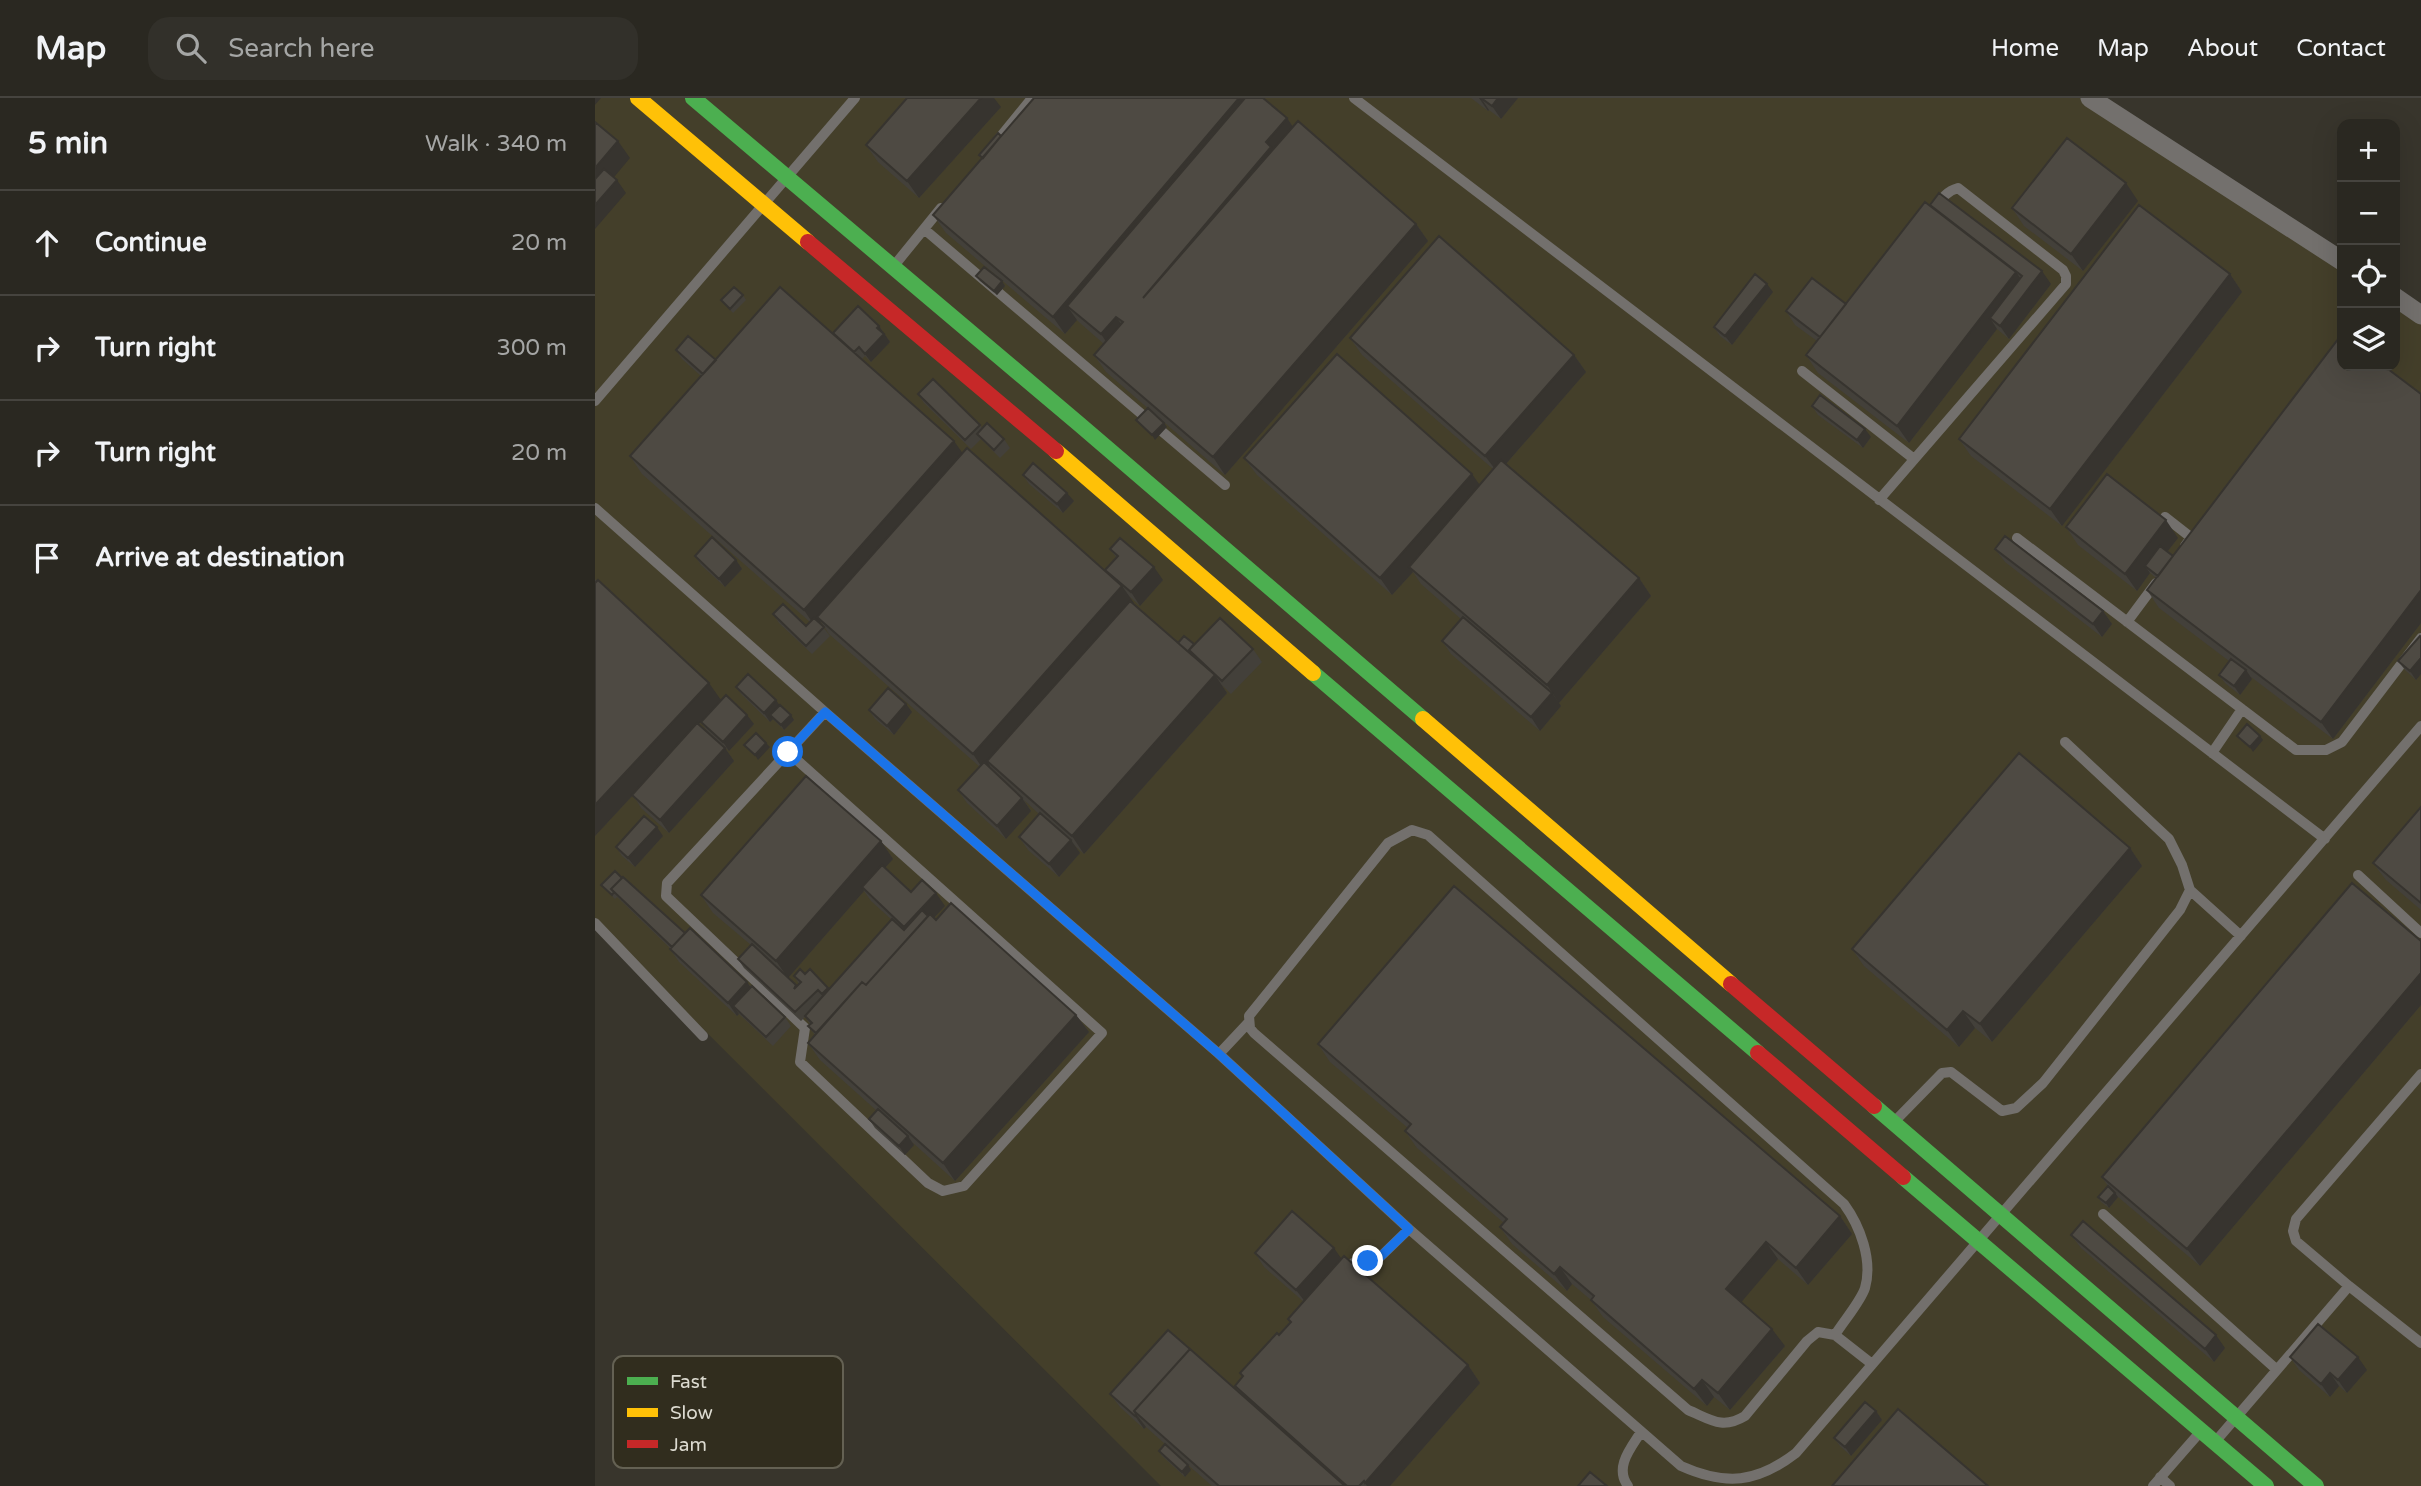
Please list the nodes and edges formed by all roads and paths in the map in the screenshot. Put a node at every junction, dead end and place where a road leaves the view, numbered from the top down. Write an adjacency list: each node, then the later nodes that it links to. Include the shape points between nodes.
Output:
1 (638, 98): 10 (street)
2 (693, 98): 8 (street)
3 (855, 98): 8 (lane)
4 (1032, 98): 7 (lane)
5 (1354, 98): 21 (lane)
6 (2090, 98): 13 (street)
7 (982, 158)
8 (786, 178): 10 (lane); 14 (street)
9 (949, 199): 12 (lane)
10 (763, 205): 18 (lane); 29 (street, via 1047,443)
11 (1928, 218): 19 (lane, via 1943,197 1958,188 2063,270 2066,284)
12 (924, 229): 14 (lane); 20 (lane)
13 (2337, 258)
14 (892, 267): 29 (street)
15 (2400, 300): 16 (street)
16 (2421, 315)
17 (1801, 371): 19 (lane)
18 (595, 401)
19 (1914, 459): 21 (lane)
20 (1225, 485)
21 (1879, 500): 35 (lane)
22 (595, 508): 31 (lane)
23 (2165, 517): 25 (lane, via 2190,540)
24 (2017, 538): 27 (lane)
25 (2182, 550)
26 (2159, 580): 27 (lane)
27 (2127, 622): 30 (lane)
28 (2421, 638): 30 (lane, via 2342,742 2326,750 2296,750)
29 (1360, 690): 46 (street); 50 (street)
30 (2242, 709): 35 (lane)
31 (825, 712): 34 (lane); 44 (lane)
32 (2421, 726): 36 (lane)
33 (2065, 742): 38 (lane, via 2169,839)
34 (788, 752): 34 (lane, via 1102,1033 964,1186 943,1191 929,1183 800,1062 805,1028 666,896 667,883)
35 (2212, 753): 36 (lane)
36 (2325, 839): 41 (lane)
37 (2358, 875): 40 (lane)
38 (2190, 890): 41 (lane); 46 (lane, via 2180,910 2043,1083 2017,1108 2002,1111 1947,1072)
39 (595, 923): 43 (lane)
40 (2421, 933)
41 (2241, 936): 47 (lane)
42 (1249, 1022): 44 (lane); 53 (lane, via 1254,1033 1688,1409 1722,1424 1735,1422 1745,1416 1807,1340 1818,1332); 53 (lane, via 1254,1008 1388,843 1412,830 1428,835 1844,1204 1863,1243 1865,1289)
43 (703, 1035)
44 (1219, 1054): 49 (lane)
45 (2421, 1074): 52 (lane, via 2295,1219 2296,1241)
46 (1894, 1123): 47 (street)
47 (2000, 1214): 50 (lane); 57 (street)
48 (2103, 1214): 56 (lane)
49 (1409, 1229): 51 (lane, via 1378,1259 1353,1263); 59 (lane)
50 (1979, 1240): 55 (lane); 58 (street)
51 (1335, 1283)
52 (2349, 1286): 54 (lane); 56 (lane)
53 (1835, 1335): 55 (lane)
54 (2421, 1343)
55 (1872, 1364): 59 (lane, via 1796,1454 1755,1477 1729,1482 1693,1473)
56 (2276, 1369): 57 (lane)
57 (2236, 1416): 60 (lane); 66 (street)
58 (2201, 1431): 60 (street); 61 (lane)
59 (1641, 1432): 62 (lane, via 1622,1468)
60 (2215, 1442): 65 (street)
61 (2160, 1477): 63 (lane); 64 (lane)
62 (1628, 1486)
63 (2153, 1486)
64 (2170, 1486)
65 (2266, 1486)
66 (2316, 1486)

